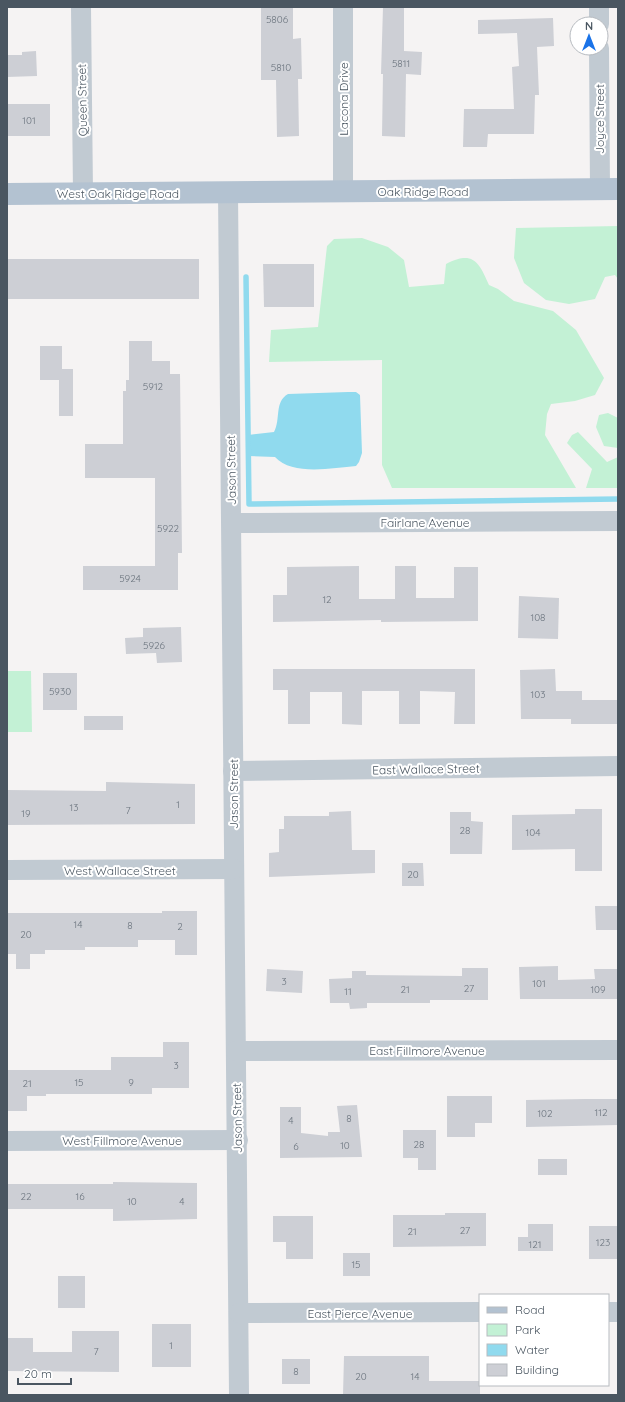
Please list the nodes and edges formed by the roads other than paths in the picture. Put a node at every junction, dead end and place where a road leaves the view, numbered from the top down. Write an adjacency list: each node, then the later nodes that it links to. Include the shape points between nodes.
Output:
1 (81, 7): 8 (street, Queen Street)
2 (343, 7): 5 (street, Lacona Drive)
3 (600, 56): 4 (street, Joyce Street)
4 (609, 189): 5 (main road, Oak Ridge Road)
5 (343, 191): 6 (main road, Oak Ridge Road)
6 (228, 192): 8 (main road, West Oak Ridge Road); 10 (street, Jason Street)
7 (7, 194): 8 (main road, West Oak Ridge Road)
8 (83, 194)
9 (618, 521): 10 (street, Fairlane Avenue)
10 (232, 523): 12 (street, Jason Street)
11 (618, 766): 12 (street, East Wallace Street)
12 (233, 771): 13 (street, Jason Street)
13 (234, 869): 14 (street, West Wallace Street); 16 (street, Jason Street)
14 (7, 870)
15 (618, 1050): 16 (street, East Fillmore Avenue)
16 (236, 1051): 17 (street, Jason Street)
17 (238, 1140): 18 (street, West Fillmore Avenue); 20 (street, Jason Street)
18 (7, 1141)
19 (479, 1312): 20 (street, East Pierce Avenue)
20 (239, 1313): 21 (street, Jason Street)
21 (239, 1395)

